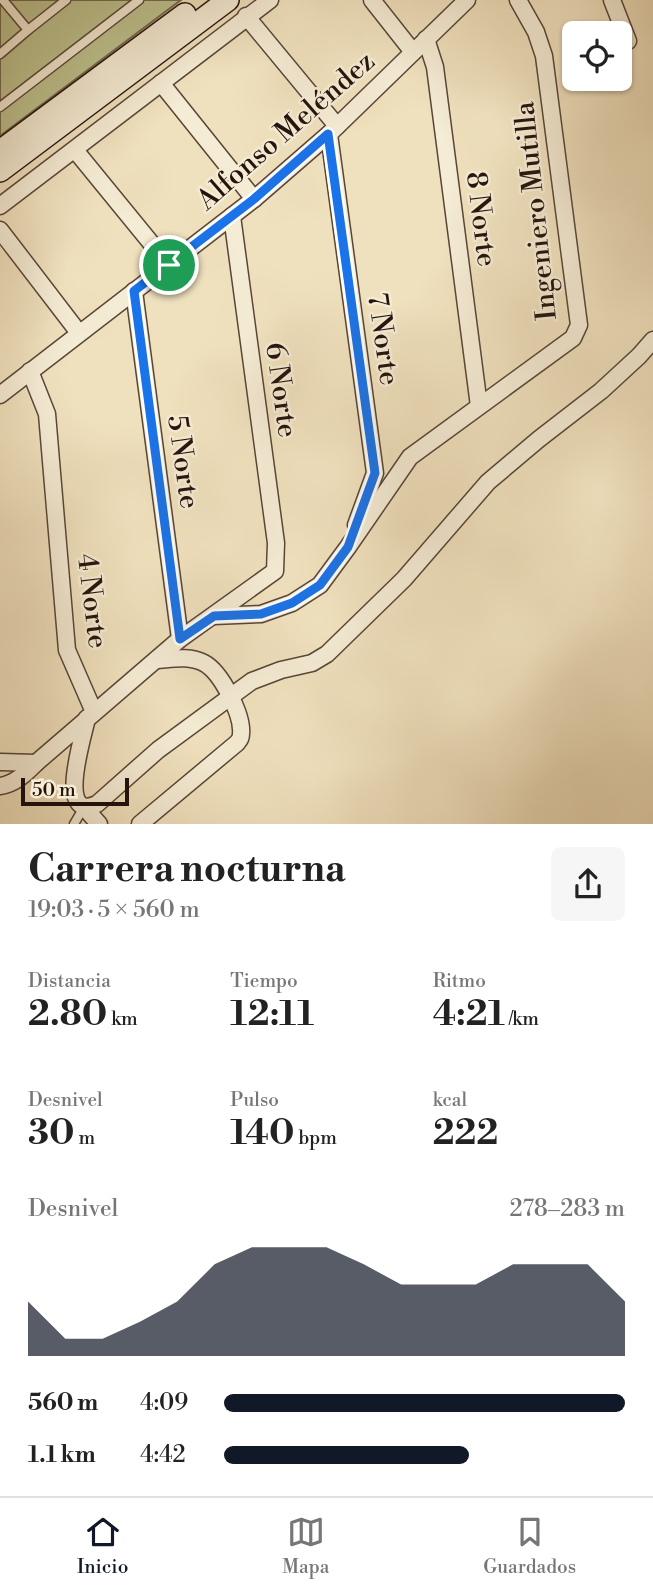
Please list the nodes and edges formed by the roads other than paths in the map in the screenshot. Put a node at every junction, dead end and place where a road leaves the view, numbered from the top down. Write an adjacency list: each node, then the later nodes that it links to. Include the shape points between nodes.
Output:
1 (3, 0): 13 (lane)
2 (66, 0): 13 (lane)
3 (139, 0): 18 (lane)
4 (204, 0): 20 (main road)
5 (228, 0): 22 (main road)
6 (270, 0): 11 (street)
7 (372, 0): 15 (street)
8 (467, 0): 14 (street, Alfonso Meléndez)
9 (518, 0): 33 (street, Ingeniero Mutilla, via 544,56 579,325 573,338)
10 (612, 0): 12 (street)
11 (246, 16): 17 (street); 19 (street)
12 (620, 21)
13 (28, 30): 16 (lane)
14 (426, 39): 15 (street, Alfonso Meléndez); 33 (street, 8 Norte, via 435,67)
15 (414, 52): 19 (street, Alfonso Meléndez)
16 (0, 54)
17 (161, 83): 21 (street); 23 (street)
18 (0, 107)
19 (333, 130): 23 (street, Alfonso Meléndez); 34 (street, 7 Norte, via 375,473)
20 (0, 150)
21 (75, 150): 24 (street); 27 (street)
22 (0, 171)
23 (254, 199): 25 (street, Alfonso Meléndez)
24 (1, 202)
25 (232, 216): 27 (street, Alfonso Meléndez); 35 (street, 6 Norte, via 276,543 275,571)
26 (0, 230): 29 (street)
27 (169, 265): 28 (street, Alfonso Meléndez)
28 (134, 291): 29 (street, Alfonso Meléndez); 36 (street, 5 Norte)
29 (79, 333): 31 (street, Alfonso Meléndez)
30 (653, 340): 38 (street, via 601,391 488,482 404,579 327,654 253,681)
31 (30, 371): 32 (street, Alfonso Meléndez); 39 (street, 4 Norte, via 47,414 67,650)
32 (0, 395)
33 (479, 406): 34 (street, via 410,457)
34 (348, 547): 35 (street, via 320,585 292,603 261,614)
35 (214, 616): 36 (street)
36 (180, 639): 37 (street)
37 (156, 660): 38 (street, via 187,657 202,661 213,668); 39 (street)
38 (230, 698): 43 (street, via 158,750 97,804); 46 (street, via 239,718 241,737 237,743)
39 (91, 715): 41 (street); 43 (street, via 73,780 78,802)
40 (0, 762): 41 (street)
41 (36, 763): 42 (street)
42 (0, 786)
43 (84, 807): 44 (lane); 45 (street)
44 (75, 824)
45 (99, 824)
46 (140, 824)

